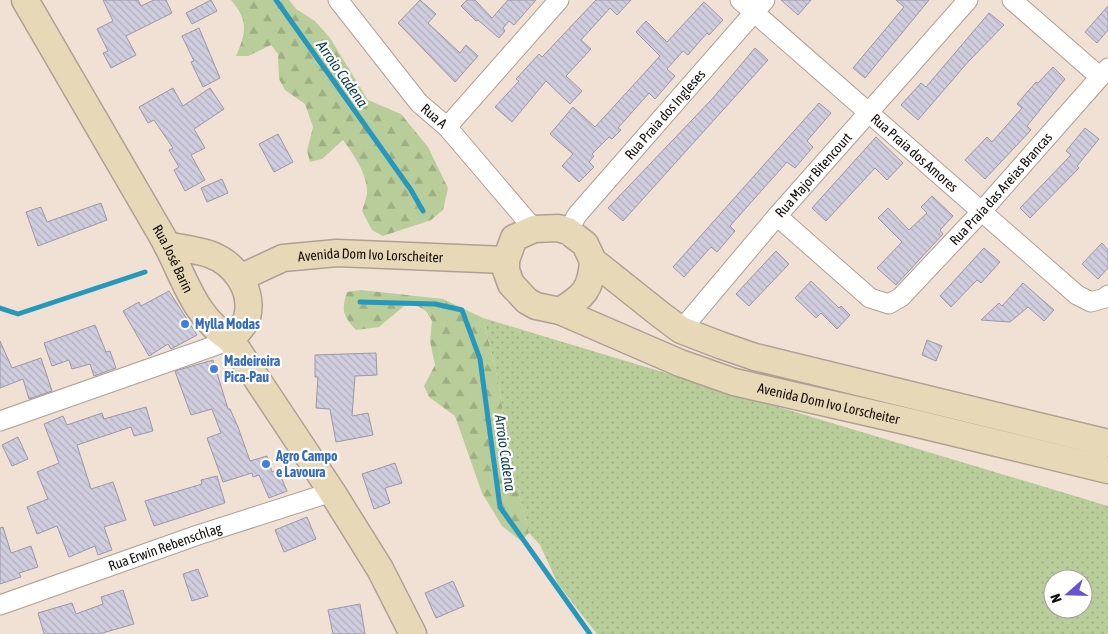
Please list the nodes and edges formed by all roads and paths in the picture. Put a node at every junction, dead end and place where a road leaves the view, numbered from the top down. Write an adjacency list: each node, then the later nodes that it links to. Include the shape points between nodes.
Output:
1 (25, 0): 15 (main road, Rua José Barin)
2 (559, 0): 10 (street)
3 (740, 0): 7 (street, Rua Praia dos Amores)
4 (968, 0): 9 (street, Rua Major Bitencourt)
5 (1012, 0): 8 (street)
6 (349, 4): 10 (street, Rua A, via 419,103)
7 (759, 6): 9 (street, Rua Praia dos Amores); 14 (street, Rua Praia dos Ingleses, via 577,215)
8 (1104, 72): 11 (street, Rua Praia das Areias Brancas)
9 (869, 113): 11 (street, Rua Praia dos Amores); 12 (street, Rua Major Bitencourt)
10 (447, 127): 13 (street, Rua A)
11 (982, 211): 12 (street, Rua Praia das Areias Brancas, via 902,297 889,304 870,298); 19 (street, Rua Praia dos Amores, via 1077,295)
12 (777, 216): 21 (street, Rua Major Bitencourt)
13 (534, 229): 14 (main road); 16 (main road, via 514,238)
14 (568, 231): 17 (main road, Avenida Dom Ivo Lorscheiter, via 584,244)
15 (167, 245): 18 (main road, via 208,254 234,269); 22 (main road, Rua José Barin, via 194,303 213,328)
16 (506, 260): 18 (main road, Avenida Dom Ivo Lorscheiter, via 337,253 283,258); 20 (main road, Avenida Dom Ivo Lorscheiter, via 512,284 527,301)
17 (593, 261): 20 (main road, via 591,280 584,294); 21 (main road, Avenida Dom Ivo Lorscheiter)
18 (240, 278): 22 (main road, via 247,292 247,320)
19 (1100, 299)
20 (560, 311): 25 (main road, Avenida Dom Ivo Lorscheiter, via 650,351 734,382)
21 (681, 330): 24 (main road, Avenida Dom Ivo Lorscheiter, via 755,357)
22 (231, 340): 23 (street); 26 (main road, Rua José Barin)
23 (0, 421)
24 (1108, 443)
25 (1108, 470)
26 (332, 492): 27 (street, Rua Erwin Rebenschlag, via 198,534); 28 (main road, Rua José Barin, via 380,569)
27 (0, 605)
28 (413, 634)

